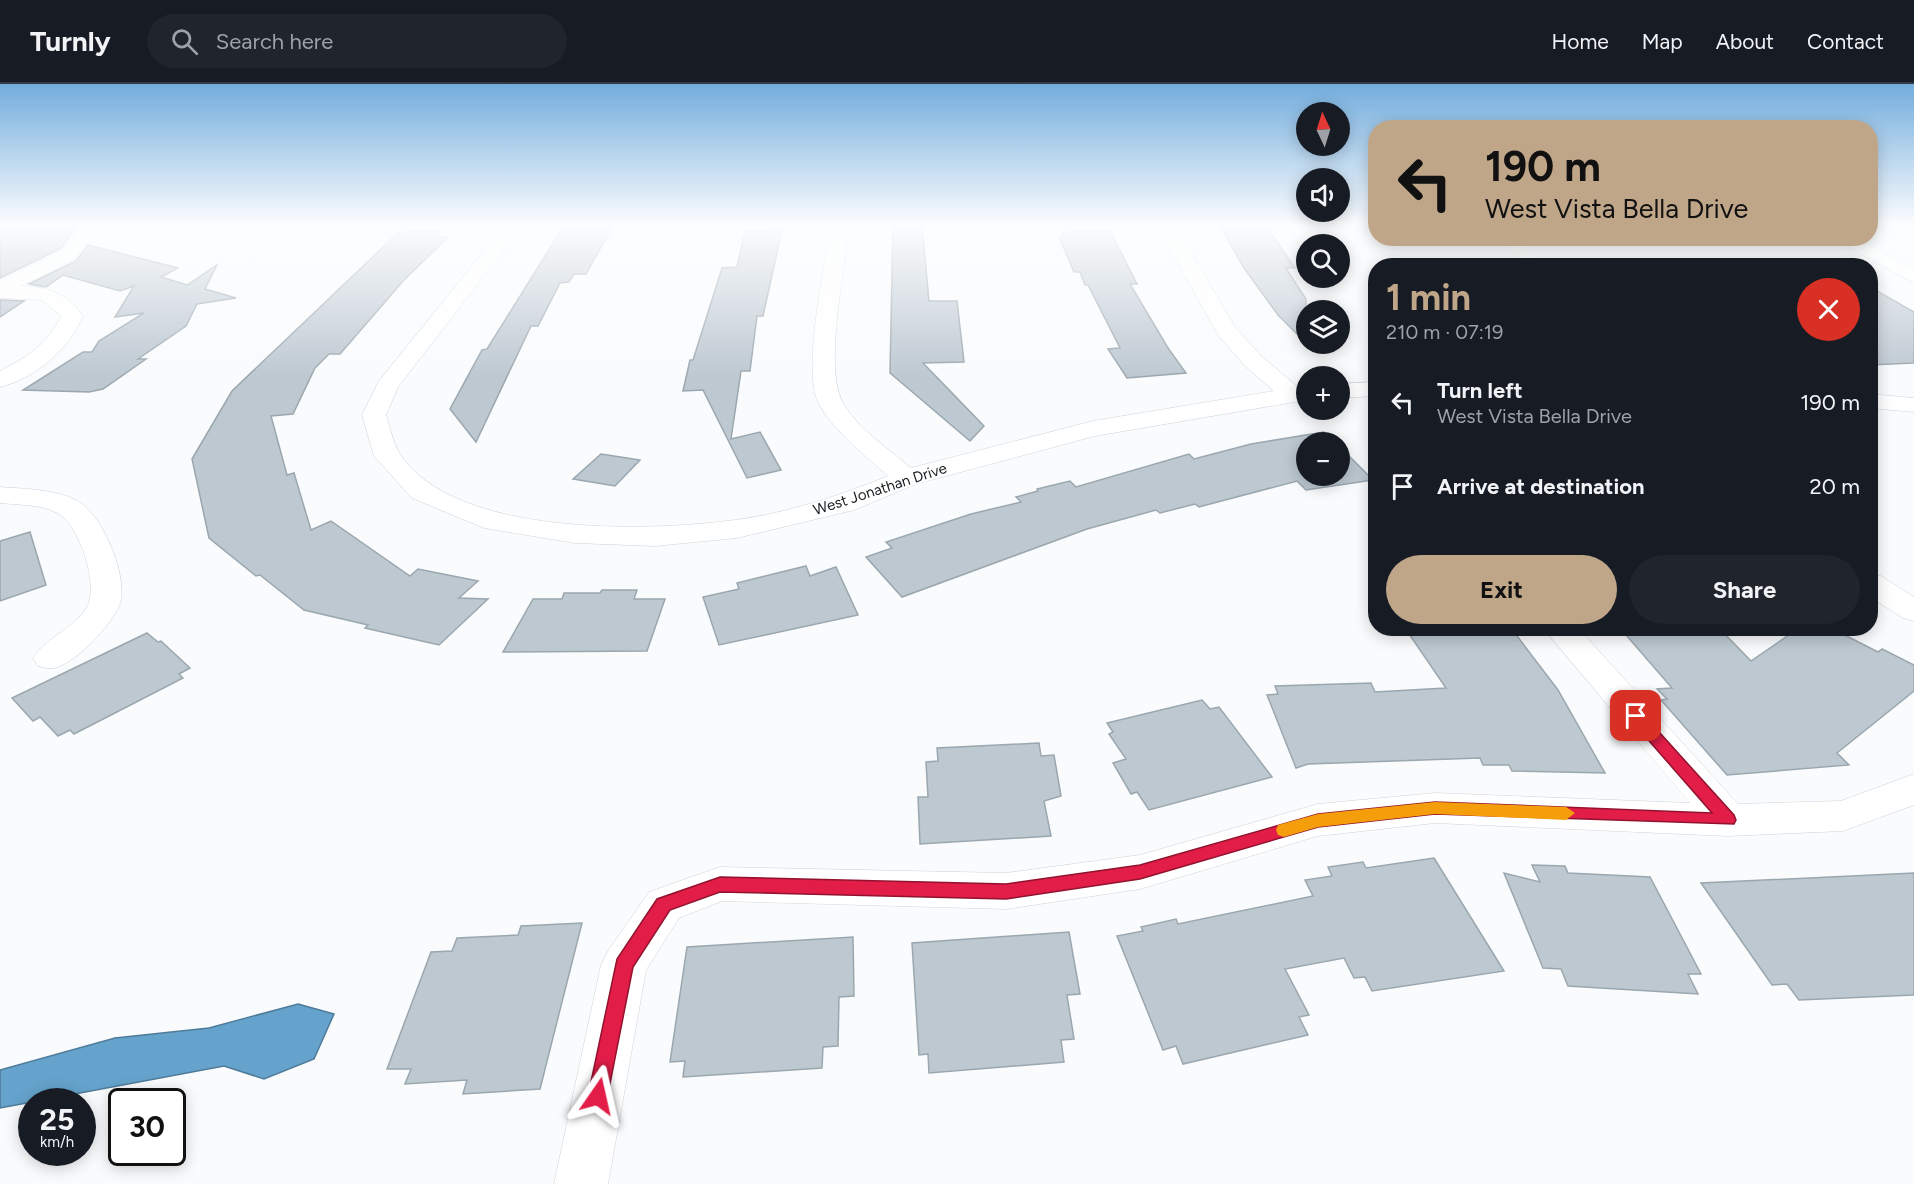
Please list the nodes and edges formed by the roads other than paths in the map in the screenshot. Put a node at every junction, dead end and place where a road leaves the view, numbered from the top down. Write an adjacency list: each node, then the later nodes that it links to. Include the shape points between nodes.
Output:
1 (30, 275): 5 (street)
2 (474, 275): 13 (street, West Jonathan Drive, via 387,386 374,416 387,456 422,492 484,519 575,534 667,536 737,529 844,504)
3 (834, 275): 13 (street, via 823,365 829,400 862,438)
4 (1195, 275): 9 (street, via 1226,330 1253,361)
5 (0, 291): 6 (street, via 44,294 63,301 72,316 67,331 49,351)
6 (0, 380)
7 (1368, 389): 8 (street)
8 (1350, 390)
9 (1296, 392)
10 (1296, 395): 13 (street, West Jonathan Drive, via 1093,429)
11 (1878, 402): 12 (street)
12 (1914, 405)
13 (906, 478)
14 (0, 495): 20 (street, via 55,501 75,510 86,521 99,553 106,591 101,609)
15 (1878, 573): 17 (street)
16 (1878, 588): 18 (street)
17 (1914, 590)
18 (1914, 611)
19 (1566, 636): 22 (street)
20 (50, 658)
21 (1914, 789): 22 (street, via 1843,816)
22 (1728, 820): 23 (street, via 1435,808 1318,820 1140,872 1006,891 720,885 664,904 624,965)
23 (581, 1184)

